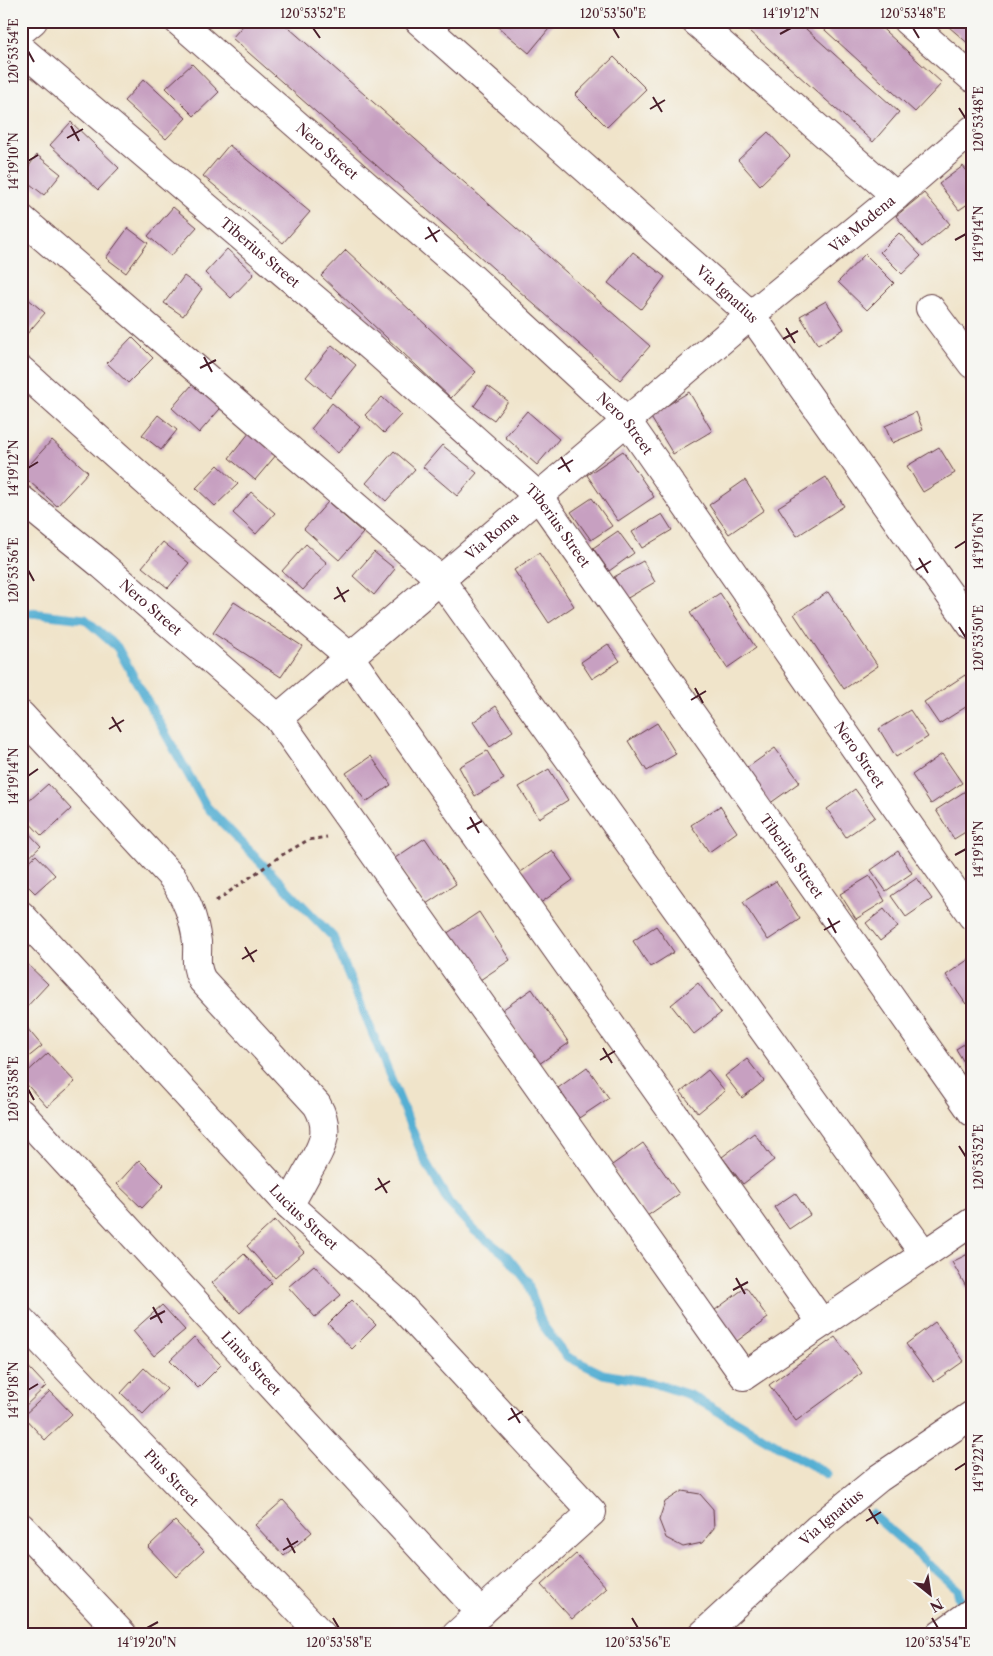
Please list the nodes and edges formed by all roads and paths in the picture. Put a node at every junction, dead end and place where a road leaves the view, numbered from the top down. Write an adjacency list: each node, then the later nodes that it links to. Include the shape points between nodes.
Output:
1 (33, 21): 6 (street)
2 (178, 21): 16 (street, Nero Street, via 469,275)
3 (419, 21): 13 (street, Via Ignatius)
4 (695, 21): 10 (street)
5 (907, 21): 8 (street)
6 (21, 30)
7 (21, 50): 17 (street, Tiberius Street, via 377,352)
8 (972, 78)
9 (972, 130): 10 (street, Via Modena)
10 (896, 196): 13 (street, Via Modena)
11 (22, 221): 19 (street)
12 (930, 308): 14 (street)
13 (751, 315): 16 (street, Via Roma); 20 (street, Via Ignatius)
14 (972, 364)
15 (21, 370): 21 (street, via 199,529)
16 (626, 421): 17 (street, Via Roma); 27 (street, Nero Street)
17 (538, 496): 19 (street, Via Roma); 28 (street, Tiberius Street)
18 (21, 499): 23 (street, Nero Street)
19 (440, 579): 21 (street, Via Roma); 32 (street)
20 (972, 626)
21 (350, 656): 23 (street, Via Roma); 34 (street)
22 (21, 715): 25 (street, via 172,877)
23 (278, 718): 24 (street, Nero Street)
24 (354, 825): 25 (path, via 336,836 308,840 218,900); 34 (street, Nero Street, via 744,1376)
25 (189, 906): 30 (street, via 195,926 196,964 202,980 322,1113 325,1130 321,1149)
26 (21, 915): 30 (street, Lucius Street)
27 (972, 916)
28 (972, 1112)
29 (21, 1113): 38 (street, Linus Street)
30 (289, 1205): 38 (street, Lucius Street, via 397,1302 592,1512)
31 (972, 1222): 32 (street)
32 (924, 1254): 34 (street)
33 (21, 1320): 41 (street, Pius Street)
34 (822, 1323)
35 (972, 1415): 43 (street, Via Ignatius, via 879,1478 818,1528)
36 (21, 1527): 40 (street)
37 (972, 1612): 39 (street)
38 (481, 1613): 42 (street)
39 (941, 1634)
40 (123, 1635)
41 (322, 1635)
42 (456, 1635)
43 (702, 1635)

